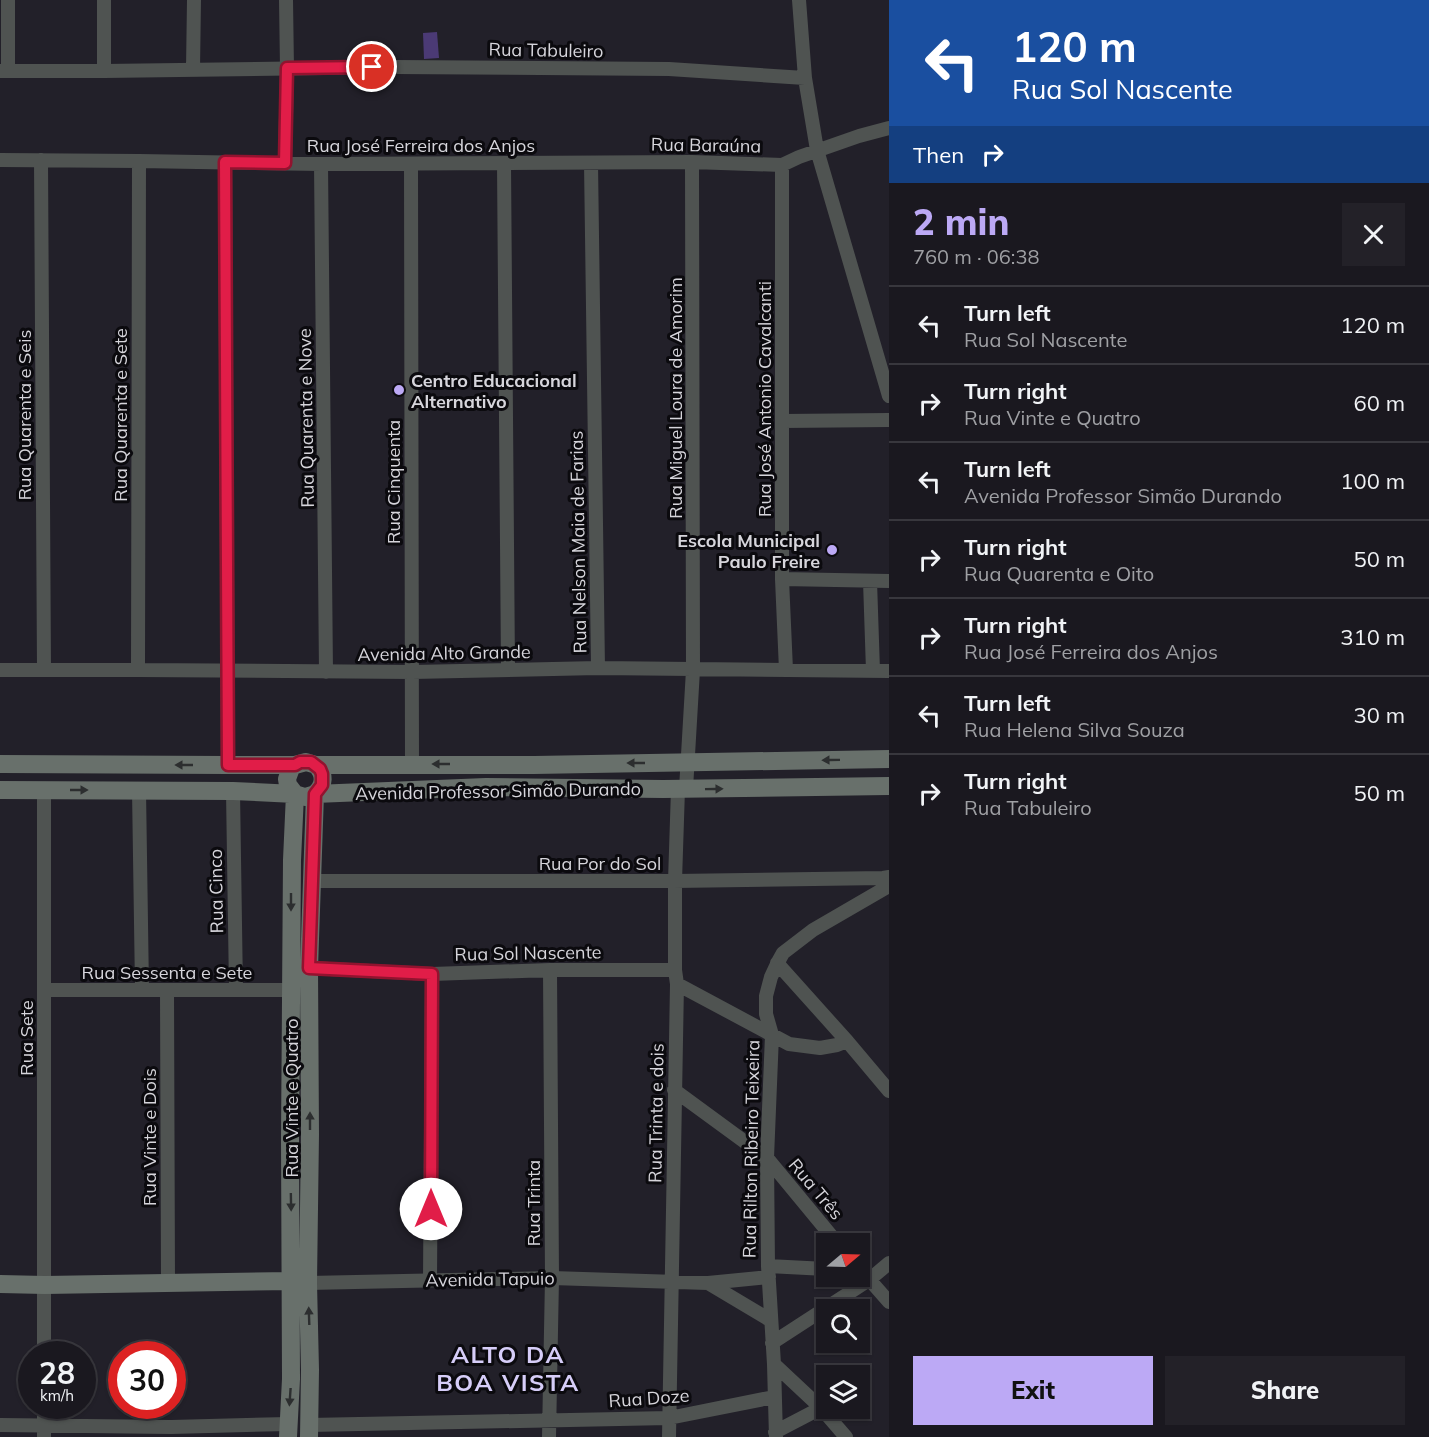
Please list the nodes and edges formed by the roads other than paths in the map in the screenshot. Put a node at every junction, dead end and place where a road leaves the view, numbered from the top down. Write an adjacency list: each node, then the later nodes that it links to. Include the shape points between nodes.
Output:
1 (8, 0): 8 (street)
2 (104, 0): 9 (street)
3 (194, 0): 7 (street)
4 (286, 0): 6 (street)
5 (799, 0): 10 (street)
6 (287, 68): 7 (street, Rua Tabuleiro); 10 (street, Rua Tabuleiro, via 669,69); 18 (street)
7 (193, 69): 9 (street, Rua Tabuleiro)
8 (4, 71): 9 (street, Rua Tabuleiro)
9 (104, 71)
10 (805, 78): 12 (street)
11 (889, 128): 12 (street, Rua Baraúna)
12 (817, 150): 23 (street, Rua Baraúna); 24 (street)
13 (0, 160): 14 (street, Rua José Ferreira dos Anjos)
14 (41, 160): 15 (street, Rua José Ferreira dos Anjos); 32 (street, Rua Quarenta e Seis)
15 (139, 160): 16 (street, Rua José Ferreira dos Anjos); 33 (street, Rua Quarenta e Sete)
16 (225, 162): 18 (street, Rua José Ferreira dos Anjos); 37 (street)
17 (692, 162): 19 (street, Rua Baraúna); 23 (street, Rua Baraúna); 35 (street, Rua Miguel Loura de Amorim)
18 (285, 163): 20 (street, Rua José Ferreira dos Anjos)
19 (591, 163): 22 (street, Rua José Ferreira dos Anjos); 30 (street, Rua Nelson Maia de Farias)
20 (321, 164): 21 (street, Rua José Ferreira dos Anjos); 40 (street, Rua Quarenta e Nove)
21 (411, 164): 22 (street, Rua José Ferreira dos Anjos); 41 (street, Rua Cinquenta)
22 (504, 164): 34 (street)
23 (782, 165): 26 (street, Rua José Antonio Cavalcanti)
24 (889, 396)
25 (889, 420): 26 (street)
26 (783, 421): 27 (street, Rua José Antonio Cavalcanti)
27 (783, 579): 28 (street); 36 (street, Rua José Antonio Cavalcanti)
28 (870, 581): 29 (street); 38 (street)
29 (889, 581)
30 (598, 668): 34 (street, Avenida Alto Grande); 35 (street, Avenida Alto Grande)
31 (0, 670): 32 (street, Avenida Alto Grande)
32 (44, 670): 33 (street, Avenida Alto Grande)
33 (138, 670): 37 (street, Avenida Alto Grande)
34 (508, 670): 41 (street, Avenida Alto Grande)
35 (693, 670): 36 (street, Avenida Alto Grande); 43 (street, Rua Miguel Loura de Amorim)
36 (786, 670): 38 (street, Avenida Alto Grande)
37 (228, 671): 40 (street, Avenida Alto Grande); 46 (street)
38 (873, 671): 39 (street, Avenida Alto Grande)
39 (889, 671)
40 (326, 672): 41 (street, Avenida Alto Grande)
41 (412, 672): 45 (street, Rua Cinquenta)
42 (889, 759): 43 (street, Avenida Professor Simão Durando, one-way to 43)
43 (689, 763): 45 (street, Avenida Professor Simão Durando, one-way to 45); 50 (street, Rua Trinta e dois)
44 (0, 764): 46 (street, Avenida Professor Simão Durando, one-way to 44)
45 (412, 764): 48 (street, Avenida Professor Simão Durando); 55 (street, via 412,776 406,784)
46 (228, 765): 47 (street, Avenida Professor Simão Durando)
47 (295, 765): 48 (street, Avenida Professor Simão Durando); 56 (street, Rua Vinte e Quatro, via 287,779)
48 (316, 765): 57 (street, Rua Vinte e Quatro, via 323,780)
49 (889, 786): 50 (street, Avenida Professor Simão Durando, one-way to 49)
50 (682, 789): 55 (street, Avenida Professor Simão Durando, via 486,787); 61 (street, Rua Trinta e dois)
51 (0, 790): 52 (street, Avenida Professor Simão Durando)
52 (44, 790): 53 (street, Avenida Professor Simão Durando, one-way to 53); 69 (street, Rua Sete)
53 (139, 790): 54 (street, Avenida Professor Simão Durando); 68 (street)
54 (233, 791): 56 (street, Avenida Professor Simão Durando); 70 (street, Rua Cinco)
55 (388, 791): 57 (street, Avenida Professor Simão Durando)
56 (295, 794): 57 (street, Avenida Professor Simão Durando); 58 (street, Rua Vinte e Quatro)
57 (315, 794): 59 (street, Rua Vinte e Quatro)
58 (292, 860): 59 (street); 71 (street, Rua Vinte e Quatro, one-way to 71)
59 (313, 860): 60 (street, Rua Vinte e Quatro)
60 (312, 881): 61 (street, Rua Por do Sol); 64 (street, Rua Vinte e Quatro)
61 (675, 881): 62 (street, Rua Por do Sol); 67 (street, Rua Trinta e dois)
62 (887, 883): 63 (street, Rua Rilton Ribeiro Teixeira, via 813,930 783,953)
63 (777, 963): 73 (street, Rua Rilton Ribeiro Teixeira, via 766,996); 74 (street)
64 (309, 968): 66 (street, Rua Sol Nascente); 79 (street, Rua Vinte e Quatro, one-way to 64, via 310,1134)
65 (550, 970): 66 (street, Rua Sol Nascente); 67 (street, Rua Sol Nascente); 84 (street, Rua Trinta)
66 (432, 974): 85 (street)
67 (676, 977): 73 (street); 75 (street, Rua Trinta e dois)
68 (142, 989): 69 (street, Rua Sessenta e Sete); 72 (street, Rua Sessenta e Sete)
69 (44, 990): 92 (street, Rua Sete)
70 (236, 990): 71 (street, Rua Sessenta e Sete); 72 (street, Rua Sessenta e Sete)
71 (291, 990): 79 (street, Rua Vinte e Quatro, one-way to 79, via 290,1151)
72 (167, 991): 87 (street, Rua Vinte e Dois)
73 (772, 1035): 74 (street, via 799,1046 830,1047); 77 (street, Rua Rilton Ribeiro Teixeira)
74 (847, 1041): 76 (street)
75 (675, 1090): 77 (street, Rua Três); 86 (street, Rua Trinta e dois)
76 (889, 1091)
77 (767, 1158): 78 (street, Rua Três); 83 (street, Rua Rilton Ribeiro Teixeira)
78 (829, 1233)
79 (300, 1256): 88 (street, Rua Vinte e Quatro)
80 (889, 1263): 82 (street)
81 (816, 1269): 83 (street, Avenida Tapuio)
82 (870, 1270)
83 (768, 1271): 90 (street, Avenida Tapuio); 95 (street, Rua Rilton Ribeiro Teixeira)
84 (552, 1278): 85 (street, Avenida Tapuio); 86 (street, Avenida Tapuio); 104 (street, Rua Trinta)
85 (430, 1280): 88 (street, Avenida Tapuio)
86 (672, 1281): 90 (street, Avenida Tapuio); 102 (street, Rua Trinta e dois)
87 (168, 1282): 88 (street, Avenida Tapuio); 92 (street, Avenida Tapuio)
88 (300, 1282): 108 (street, Rua Vinte e Quatro, one-way to 108); 109 (street, Rua Vinte e Quatro, one-way to 88, via 310,1370)
89 (870, 1282): 94 (street)
90 (708, 1283): 95 (street)
91 (0, 1284): 92 (street, Avenida Tapuio)
92 (45, 1286): 96 (street, Rua Sete)
93 (844, 1287): 97 (street)
94 (889, 1302)
95 (770, 1320): 97 (street, Rua Rilton Ribeiro Teixeira)
96 (44, 1341)
97 (772, 1343): 98 (street, Rua Rilton Ribeiro Teixeira)
98 (774, 1364): 99 (street, Rua Rilton Ribeiro Teixeira); 100 (street)
99 (774, 1397): 102 (street, Rua Doze); 111 (street, Rua Rilton Ribeiro Teixeira)
100 (816, 1404)
101 (816, 1410): 111 (street)
102 (669, 1418): 104 (street, Rua Doze); 114 (street, Rua Trinta e dois)
103 (830, 1419): 115 (street)
104 (549, 1420): 105 (street, Rua Doze); 113 (street, Rua Trinta)
105 (427, 1422): 109 (street, Rua Doze); 112 (street)
106 (0, 1425): 107 (street)
107 (44, 1431): 110 (street)
108 (288, 1431): 110 (street)
109 (309, 1431)
110 (171, 1432)
111 (775, 1435)
112 (427, 1437)
113 (549, 1437)
114 (669, 1437)
115 (846, 1437)

